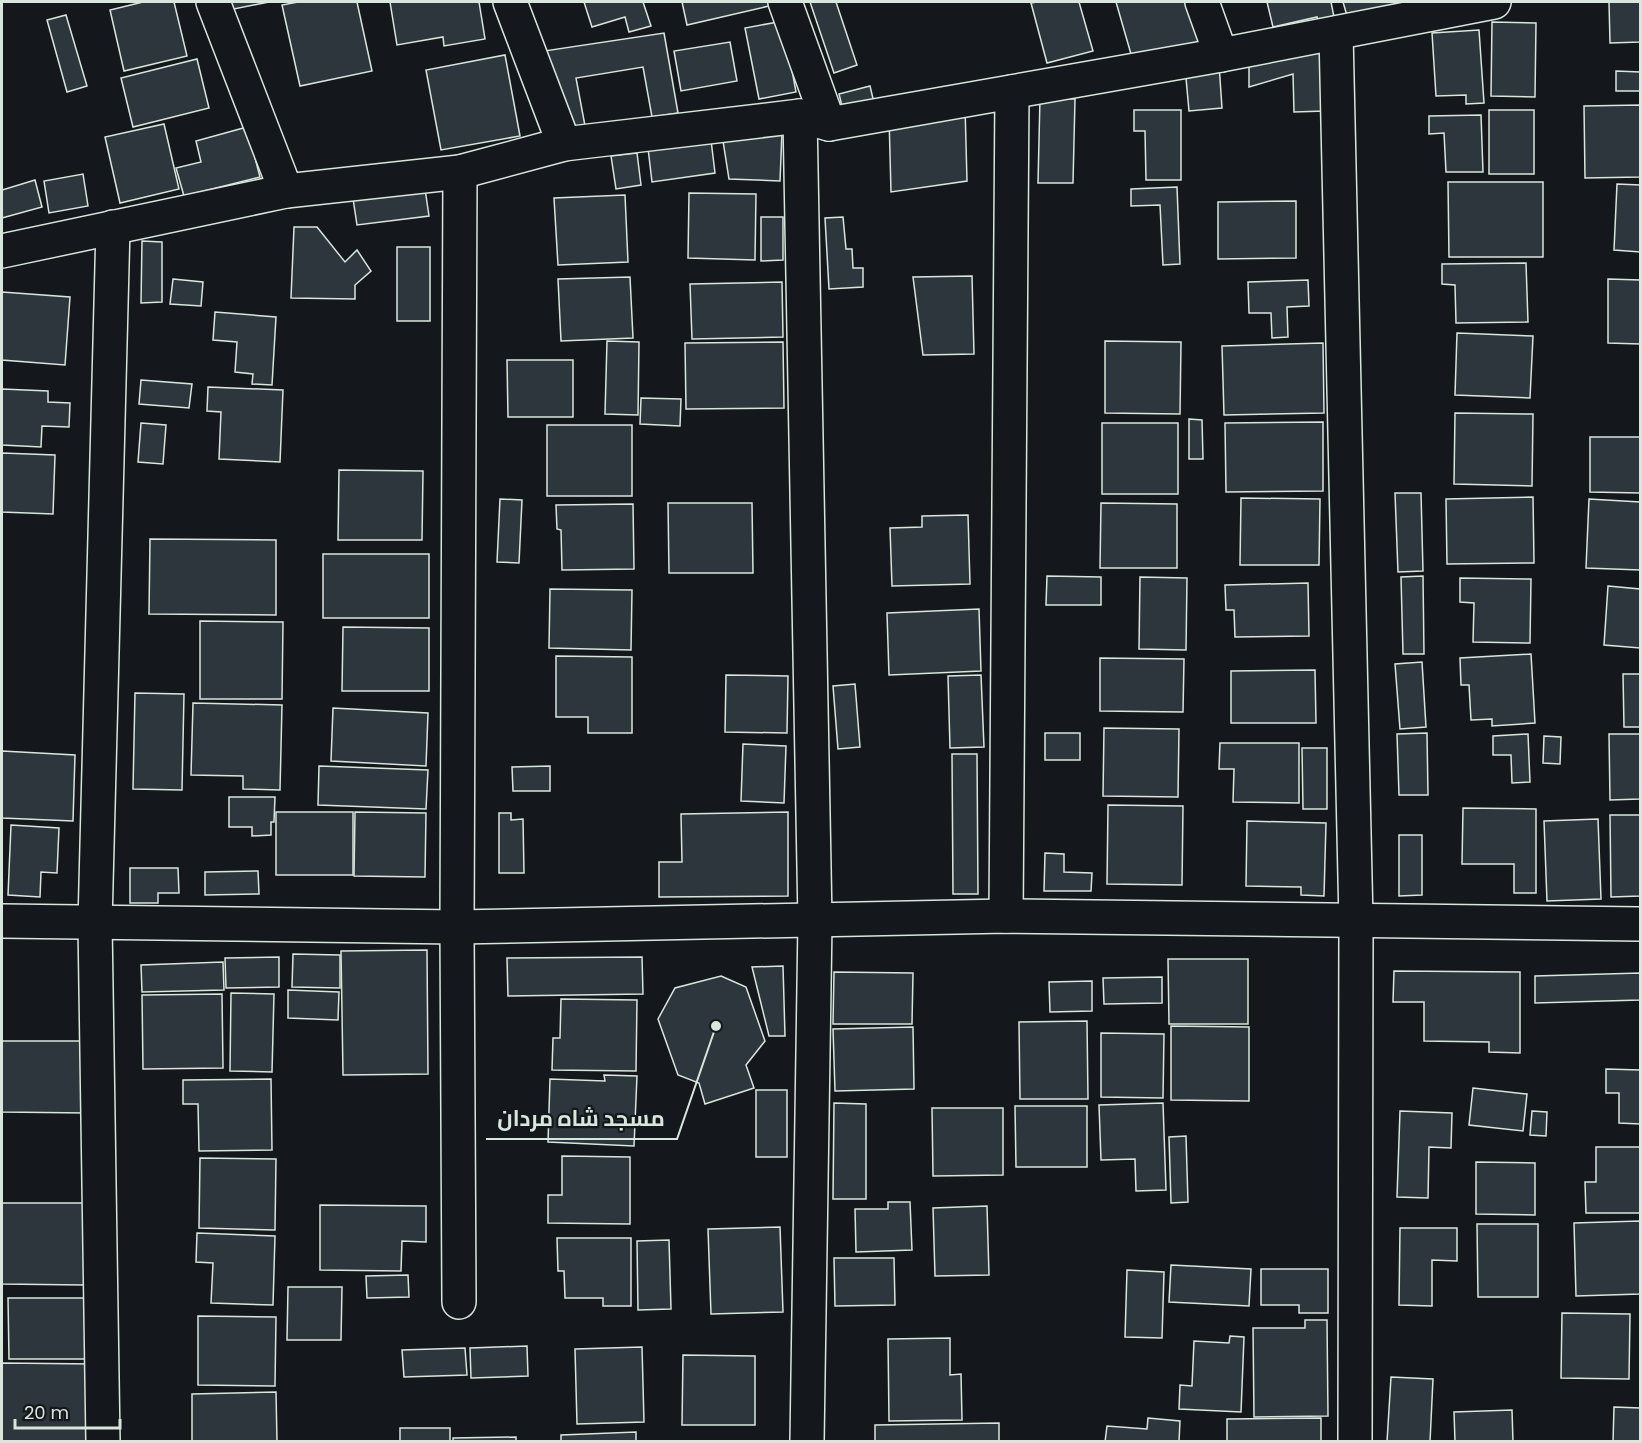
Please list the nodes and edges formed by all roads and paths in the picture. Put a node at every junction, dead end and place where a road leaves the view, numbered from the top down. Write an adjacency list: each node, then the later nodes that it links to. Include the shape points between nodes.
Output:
1 (213, 2): 12 (street)
2 (510, 2): 10 (street)
3 (785, 2): 9 (street)
4 (1202, 2): 7 (street)
5 (1476, 3): 6 (street)
6 (1336, 33): 7 (street); 18 (street)
7 (1221, 55): 8 (street)
8 (1012, 92): 9 (street); 15 (street)
9 (815, 120): 10 (street); 17 (street)
10 (564, 144): 11 (street)
11 (460, 172): 12 (street); 21 (street)
12 (286, 191): 13 (street)
13 (113, 227): 14 (street); 19 (street)
14 (2, 251)
15 (1006, 916): 17 (street); 18 (street)
16 (2, 921): 19 (street)
17 (815, 921): 21 (street); 24 (street)
18 (1356, 922): 20 (street); 25 (street)
19 (95, 923): 21 (street); 23 (street)
20 (1641, 924)
21 (457, 927): 22 (street)
22 (459, 1302)
23 (103, 1442)
24 (807, 1442)
25 (1355, 1442)

